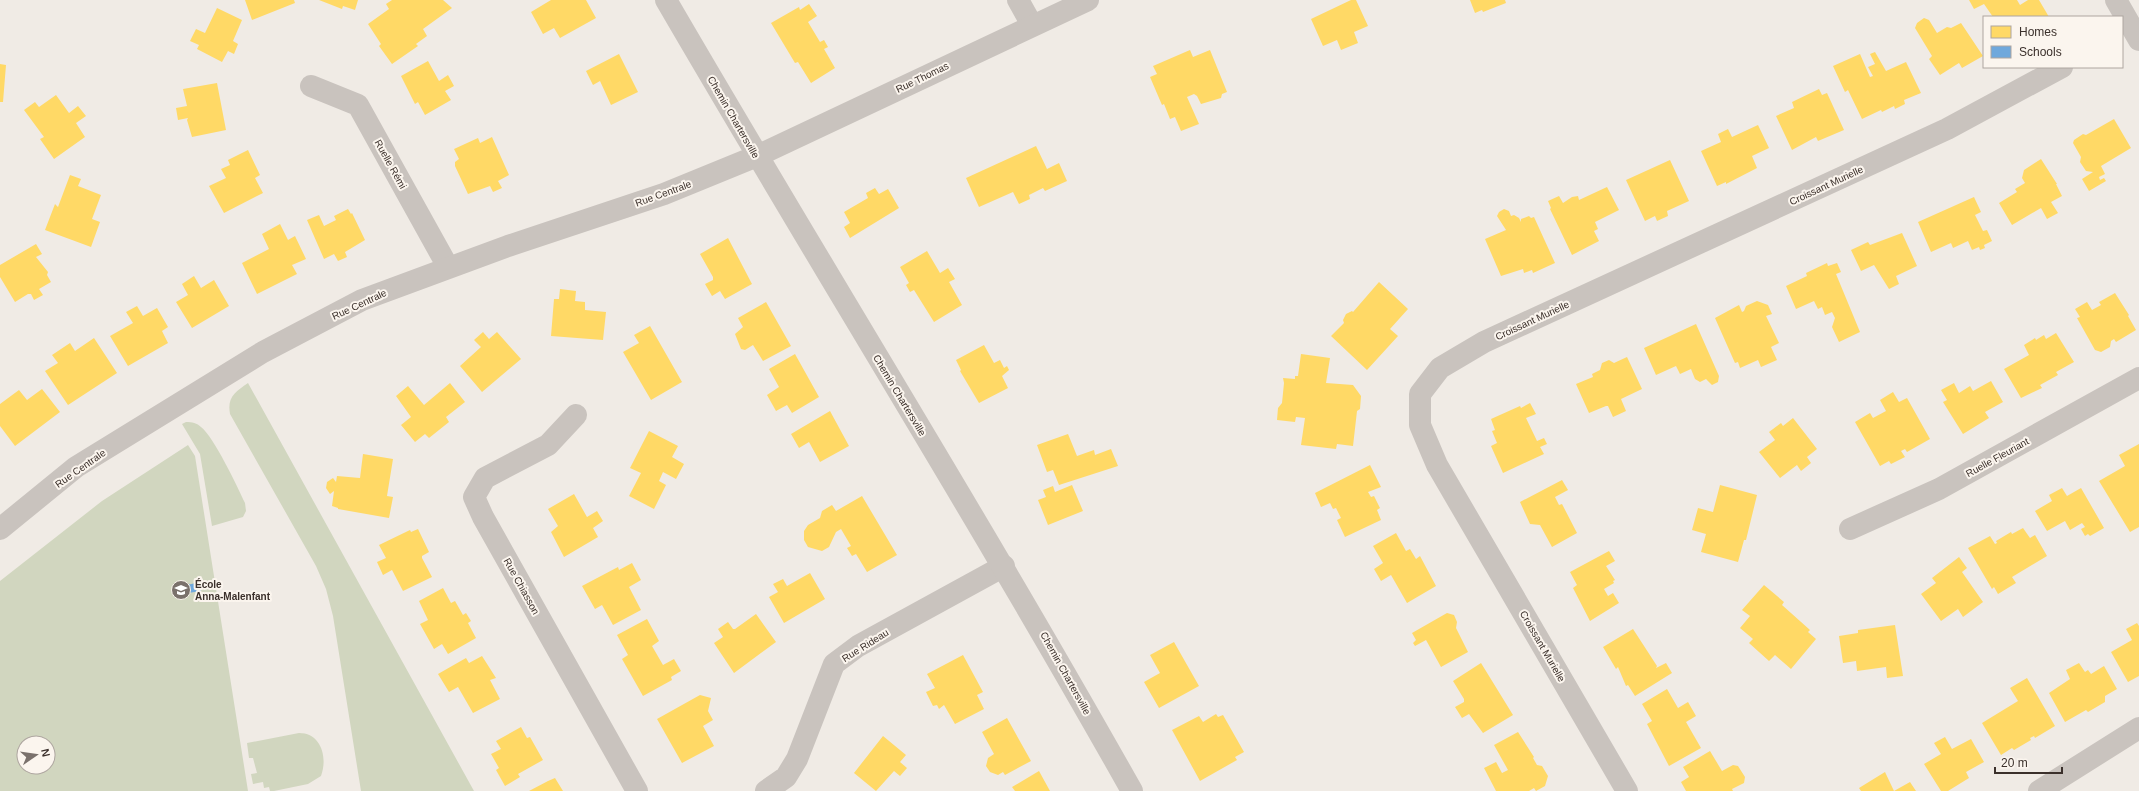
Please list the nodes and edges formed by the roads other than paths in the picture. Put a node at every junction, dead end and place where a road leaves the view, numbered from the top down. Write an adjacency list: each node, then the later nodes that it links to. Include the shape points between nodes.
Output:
1 (666, 0): 11 (street, Chemin Chartersville)
2 (1018, 0): 7 (street)
3 (1088, 0): 7 (street, Rue Thomas)
4 (2116, 0): 5 (street)
5 (2123, 16)
6 (2123, 16): 8 (street)
7 (1032, 25): 11 (street, Rue Thomas)
8 (2131, 35)
9 (2060, 68): 22 (street, Croissant Murielle, via 1947,129 1484,342 1440,368 1420,394 1420,425 1437,465)
10 (311, 86): 12 (street, Ruelle Rémi, via 358,105)
11 (756, 156): 12 (street, Rue Centrale, via 664,194); 17 (street, Chemin Chartersville)
12 (448, 267): 15 (street, Rue Centrale, via 362,300 263,352 76,468)
13 (2139, 378): 16 (street, Ruelle Fleuriant, via 1939,489)
14 (576, 415): 19 (street, Rue Chiasson, via 548,445 485,478 474,497)
15 (0, 529)
16 (1850, 529)
17 (1004, 566): 20 (street, Rue Rideau, via 858,646 834,664 797,759 786,776); 21 (street, Chemin Chartersville)
18 (2139, 728): 23 (street)
19 (637, 791)
20 (766, 791)
21 (1132, 791)
22 (1628, 791)
23 (2039, 791)

